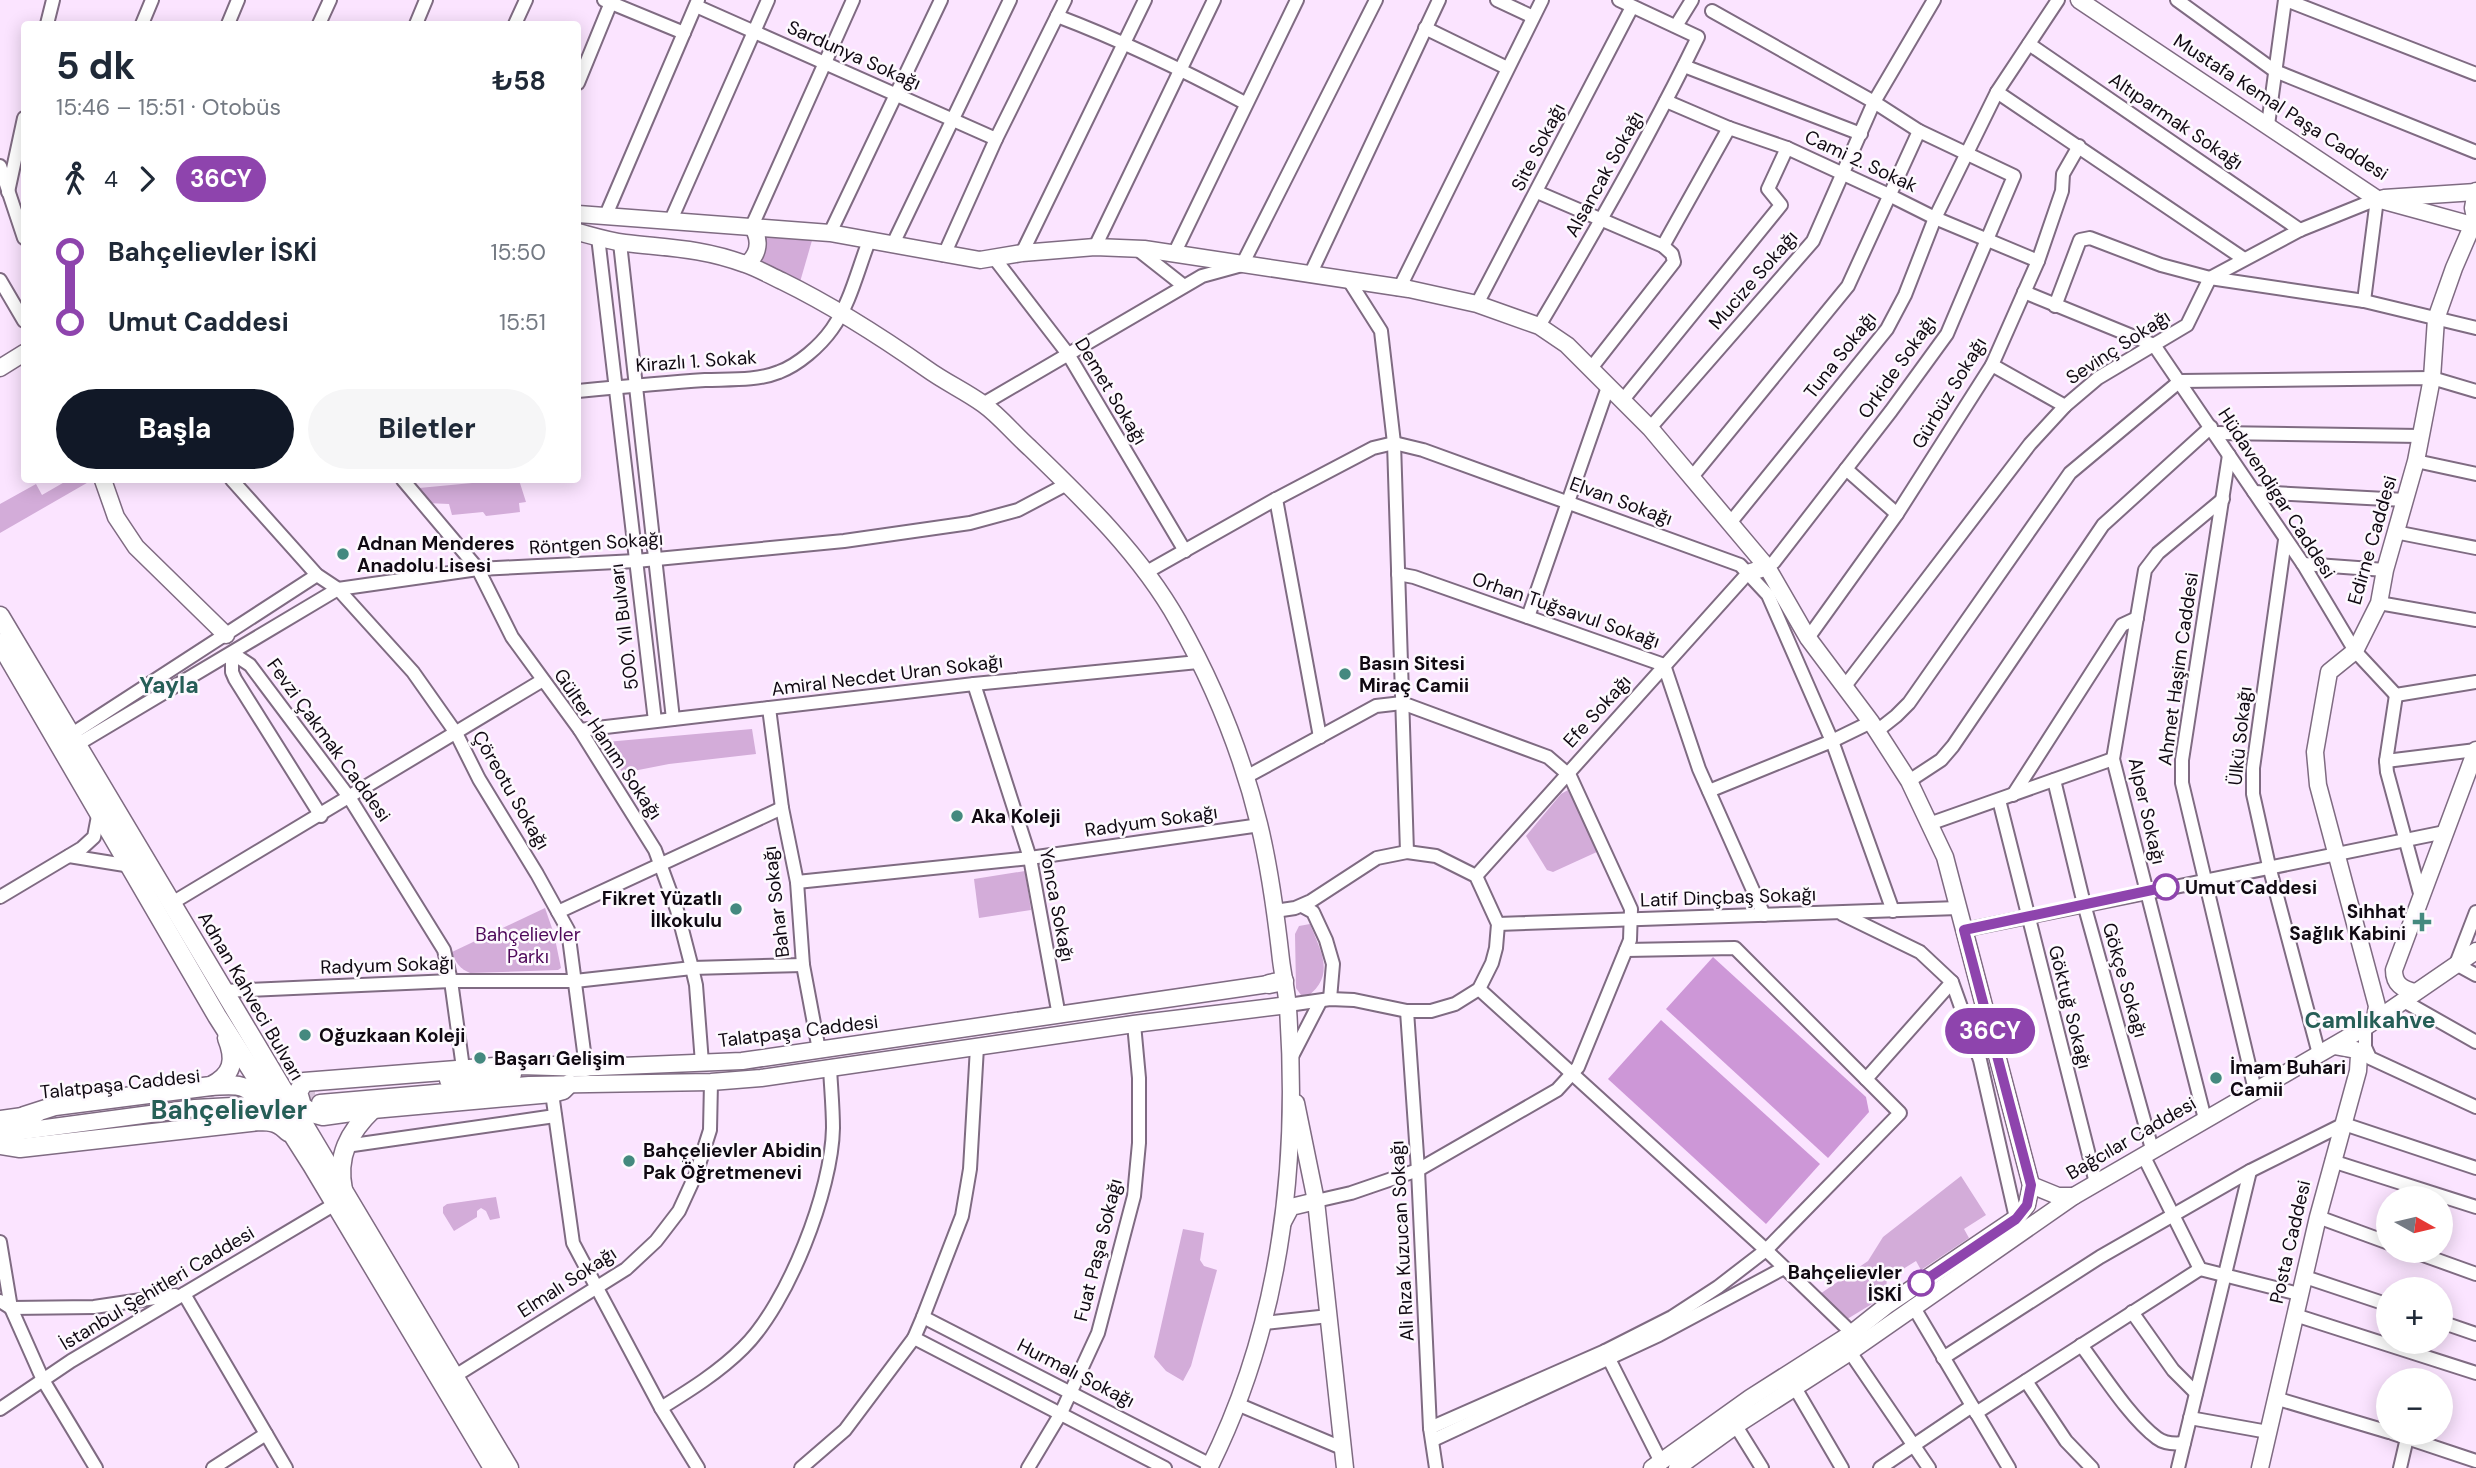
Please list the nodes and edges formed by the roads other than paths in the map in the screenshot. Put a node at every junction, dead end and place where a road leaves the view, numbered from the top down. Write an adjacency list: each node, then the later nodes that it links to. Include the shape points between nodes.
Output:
1 (53, 0): 32 (street)
2 (152, 0): 33 (street)
3 (238, 0): 34 (street)
4 (330, 0): 35 (street)
5 (426, 0): 36 (street)
6 (526, 0): 37 (street)
7 (768, 0): 40 (street)
8 (853, 0): 44 (street)
9 (941, 0): 52 (street)
10 (1010, 0): 56 (street)
11 (1065, 0): 30 (street)
12 (1145, 0): 42 (street)
13 (1214, 0): 46 (street)
14 (1297, 0): 55 (street)
15 (1376, 0): 101 (street)
16 (1439, 0): 39 (street)
17 (1497, 0): 31 (street)
18 (1542, 0): 31 (street)
19 (1619, 0): 28 (street)
20 (1692, 0): 38 (street)
21 (1934, 0): 54 (street, Mucize Sokağı)
22 (2058, 0): 43 (street, Tuna Sokağı)
23 (2079, 0): 57 (main road, Mustafa Kemal Paşa Caddesi)
24 (2177, 0): 48 (street)
25 (2285, 0): 48 (street); 49 (street)
26 (609, 1): 41 (street); 50 (street)
27 (697, 3): 40 (street, Sardunya Sokağı); 41 (street)
28 (1632, 7): 38 (street); 70 (street, Site Sokağı)
29 (1712, 11): 54 (street)
30 (1057, 16): 42 (street); 62 (street)
31 (1533, 18): 47 (street)
32 (48, 21)
33 (143, 21)
34 (229, 21)
35 (321, 21)
36 (417, 21)
37 (516, 21)
38 (1676, 26): 45 (street, Alsancak Sokağı, via 1698,37)
39 (1425, 28): 47 (street); 102 (street)
40 (754, 32): 44 (street, Sardunya Sokağı); 77 (street)
41 (684, 33): 75 (street)
42 (1124, 41): 46 (street); 93 (street)
43 (2029, 44): 51 (street, Tuna Sokağı); 81 (street, Altıparmak Sokağı)
44 (825, 63): 52 (street, Sardunya Sokağı); 80 (street)
45 (1684, 66): 53 (street, Alsancak Sokağı); 61 (street)
46 (1180, 68): 55 (street); 91 (street)
47 (1507, 68): 108 (street)
48 (2275, 71): 57 (street); 65 (street)
49 (2476, 74)
50 (581, 75)
51 (1997, 92): 63 (street); 66 (street, Tuna Sokağı)
52 (896, 95): 56 (street, Sardunya Sokağı); 84 (street)
53 (1666, 101): 58 (street, Cami 2. Sokak); 78 (street, Alsancak Sokağı)
54 (1874, 102): 60 (street); 61 (street, Mucize Sokağı)
55 (1245, 103): 94 (street)
56 (952, 120): 62 (street, Sardunya Sokağı); 89 (street)
57 (2268, 125): 73 (main road, Mustafa Kemal Paşa Caddesi)
58 (1729, 128): 64 (street, Cami 2. Sokak); 90 (street)
59 (21, 130): 71 (street)
60 (1919, 131): 66 (street); 72 (street)
61 (1861, 134): 68 (street, Mucize Sokağı)
62 (996, 139): 95 (street)
63 (2079, 146): 98 (street); 99 (street, Gürbüz Sokağı, via 2063,174 2062,191)
64 (1787, 148): 68 (street, Cami 2. Sokak); 133 (street, via 1768,189 1781,205)
65 (2476, 152)
66 (1967, 153): 76 (street, Tuna Sokağı); 87 (street, Orkide Sokağı, via 2014,176)
67 (0, 166): 71 (street)
68 (1844, 173): 72 (street, Cami 2. Sokak); 136 (street, Mucize Sokağı, via 1813,241)
69 (2476, 191): 73 (main road, Mustafa Kemal Paşa Caddesi); 79 (main road)
70 (1537, 192): 78 (street); 111 (street, Site Sokağı)
71 (4, 195): 82 (street)
72 (1889, 195): 76 (street, Cami 2. Sokak); 144 (street, via 1848,286)
73 (2376, 199): 79 (main road); 81 (street); 110 (street)
74 (581, 214): 75 (main road)
75 (606, 215): 77 (main road); 85 (main road)
76 (1935, 218): 87 (street, Cami 2. Sokak); 155 (street, Tuna Sokağı, via 1887,329)
77 (671, 220): 80 (main road)
78 (1601, 221): 90 (street); 116 (street, Alsancak Sokağı)
79 (2475, 224): 115 (main road, Edirne Caddesi)
80 (752, 226): 84 (main road); 100 (main road, via 757,251)
81 (2300, 230): 98 (street)
82 (21, 231)
83 (581, 233): 85 (main road)
84 (830, 233): 86 (main road)
85 (598, 237): 88 (main road); 129 (street, 500. Yıl Bulvarı)
86 (869, 240): 89 (main road); 113 (street, Kirazlı 1. Sokak)
87 (1988, 242): 99 (street, Cami 2. Sokak); 142 (street, Orkide Sokağı, via 1947,334)
88 (621, 243): 100 (main road, via 697,250); 128 (street, 500. Yıl Bulvarı)
89 (893, 244): 95 (main road)
90 (1663, 246): 124 (street, via 1674,262)
91 (1095, 247): 92 (main road); 93 (main road)
92 (1137, 249): 94 (main road); 107 (street)
93 (1022, 253): 96 (main road)
94 (1174, 254): 97 (main road)
95 (944, 255): 96 (main road)
96 (995, 259): 120 (street, Demet Sokağı)
97 (1207, 259): 101 (main road); 103 (street)
98 (2244, 259): 104 (street)
99 (2038, 261): 109 (street, Gürbüz Sokağı)
100 (747, 264): 113 (main road)
101 (1242, 265): 102 (main road); 103 (street)
102 (1310, 275): 105 (main road)
103 (1202, 276): 107 (street)
104 (2210, 278): 110 (street); 112 (street, via 2090,238 2080,240); 119 (street, Sevinç Sokağı, via 2187,325)
105 (1348, 279): 108 (main road); 139 (street, via 1381,331)
106 (0, 280): 114 (street)
107 (1184, 286): 120 (street)
108 (1399, 289): 111 (main road)
109 (2024, 292): 112 (street); 123 (street, Gürbüz Sokağı)
110 (2364, 301): 115 (street)
111 (1477, 303): 116 (main road)
112 (2055, 306): 119 (street)
113 (842, 312): 128 (street, Kirazlı 1. Sokak, via 822,342 778,373); 134 (main road)
114 (21, 316)
115 (2437, 319): 117 (street); 126 (main road, Edirne Caddesi)
116 (1539, 327): 124 (main road)
117 (2476, 328)
118 (21, 343): 121 (main road)
119 (2154, 345): 127 (street, Hüdavendigar Caddesi); 135 (street, Sevinç Sokağı, via 2098,378)
120 (1068, 354): 134 (street); 159 (street, Demet Sokağı)
121 (0, 355)
122 (21, 355): 125 (main road)
123 (1992, 365): 135 (street); 154 (street, Gürbüz Sokağı)
124 (1592, 367): 130 (main road)
125 (0, 368)
126 (2432, 378): 127 (street); 132 (street); 138 (main road, Edirne Caddesi)
127 (2180, 381): 137 (street, Hüdavendigar Caddesi); 192 (street, via 2070,473 1909,703)
128 (636, 384): 129 (street, Kirazlı 1. Sokak); 160 (street, 500. Yıl Bulvarı)
129 (615, 387): 131 (street, Kirazlı 1. Sokak); 161 (street, 500. Yıl Bulvarı)
130 (1608, 387): 133 (main road); 153 (street)
131 (581, 391)
132 (2476, 391)
133 (1622, 401): 136 (main road)
134 (983, 404): 148 (main road)
135 (2065, 405): 186 (street, Sevinç Sokağı, via 2030,444)
136 (1650, 428): 144 (main road)
137 (2213, 430): 138 (street); 140 (street, Hüdavendigar Caddesi); 204 (street, via 2103,525 1953,746)
138 (2420, 436): 141 (main road, Edirne Caddesi)
139 (1394, 443): 150 (street, via 1373,448); 153 (street, Elvan Sokağı); 168 (street)
140 (2229, 455): 149 (street, Hüdavendigar Caddesi); 151 (street, Ahmet Haşim Caddesi)
141 (2416, 461): 143 (street); 152 (main road, Edirne Caddesi)
142 (1846, 469): 154 (street); 163 (street, Orkide Sokağı)
143 (2476, 474)
144 (1692, 477): 155 (main road)
145 (104, 483): 176 (main road, via 116,517 136,547)
146 (235, 483): 169 (street, Çöreotu Sokağı)
147 (406, 483): 164 (street, Gülter Hanım Sokağı)
148 (1067, 484): 160 (street, Röntgen Sokağı, via 1018,510 970,523 844,541); 166 (main road)
149 (2253, 492): 152 (street); 157 (street, Hüdavendigar Caddesi)
150 (1276, 499): 159 (street); 195 (street)
151 (2223, 499): 174 (street, Alper Sokağı, via 2158,553 2145,570); 224 (street, Ahmet Haşim Caddesi, via 2182,760 2182,783)
152 (2405, 500): 156 (main road, Edirne Caddesi)
153 (1568, 503): 167 (street, Elvan Sokağı, via 1740,565); 173 (street)
154 (1897, 514): 177 (street, Gürbüz Sokağı)
155 (1730, 523): 163 (main road)
156 (2395, 532): 158 (street); 165 (main road, Edirne Caddesi)
157 (2285, 540): 162 (street, Hüdavendigar Caddesi); 222 (street, Ülkü Sokağı, via 2253,768 2253,794)
158 (2476, 548)
159 (1185, 551): 166 (street)
160 (655, 559): 161 (street, Röntgen Sokağı); 190 (street, 500. Yıl Bulvarı)
161 (636, 561): 164 (street, Röntgen Sokağı); 191 (street, 500. Yıl Bulvarı)
162 (2303, 564): 165 (street); 179 (street, Hüdavendigar Caddesi)
163 (1768, 567): 167 (main road); 177 (main road)
164 (478, 569): 170 (street, Röntgen Sokağı); 183 (street, Gülter Hanım Sokağı, via 512,637)
165 (2385, 569): 171 (main road, Edirne Caddesi)
166 (1145, 573): 181 (main road, via 1177,618)
167 (1748, 573): 182 (street, Efe Sokağı); 197 (street, Elvan Sokağı, via 1768,595)
168 (1398, 574): 173 (street, Orhan Tuğsavul Sokağı); 188 (street)
169 (317, 575): 170 (street, Çöreotu Sokağı); 176 (street)
170 (338, 589): 180 (street, Röntgen Sokağı); 194 (street, Çöreotu Sokağı, via 413,673)
171 (2379, 603): 175 (street); 179 (main road, Edirne Caddesi)
172 (0, 616): 196 (main road, Adnan Kahveci Bulvarı)
173 (1528, 617): 182 (street, Orhan Tuğsavul Sokağı)
174 (2137, 618): 199 (street, Alper Sokağı); 206 (street, via 2122,625)
175 (2476, 620)
176 (226, 635): 196 (street)
177 (1808, 638): 186 (main road)
178 (0, 643): 210 (main road, Adnan Kahveci Bulvarı)
179 (2355, 651): 187 (street, Hüdavendigar Caddesi); 217 (main road, Edirne Caddesi, via 2329,673 2315,752)
180 (232, 653): 196 (street, Röntgen Sokağı); 207 (street, Fevzi Çakmak Caddesi, via 250,665); 211 (street, Fevzi Çakmak Caddesi, via 236,679)
181 (1199, 662): 185 (street, Amiral Necdet Uran Sokağı); 202 (main road)
182 (1664, 665): 201 (street, Efe Sokağı); 205 (street, Orhan Tuğsavul Sokağı)
183 (543, 680): 193 (street, Gülter Hanım Sokağı); 194 (street)
184 (2476, 682): 187 (street)
185 (974, 684): 189 (street, Amiral Necdet Uran Sokağı); 219 (street, Yonca Sokağı)
186 (1845, 686): 192 (main road)
187 (2396, 695): 200 (street)
188 (1402, 703): 195 (street, via 1376,706); 201 (street, via 1548,757); 216 (street)
189 (769, 708): 190 (street, Amiral Necdet Uran Sokağı); 209 (street, Bahar Sokağı)
190 (673, 719): 191 (street, Amiral Necdet Uran Sokağı)
191 (655, 721): 193 (street, Amiral Necdet Uran Sokağı)
192 (1874, 727): 197 (street); 204 (main road)
193 (580, 730): 220 (street, Gülter Hanım Sokağı)
194 (456, 733): 207 (street); 235 (street, Çöreotu Sokağı)
195 (1320, 737): 202 (street)
196 (75, 739): 229 (main road, Adnan Kahveci Bulvarı)
197 (1832, 741): 205 (street); 234 (street, Elvan Sokağı)
198 (2476, 750): 200 (street); 214 (main road)
199 (2113, 759): 203 (street); 226 (street, Alper Sokağı)
200 (2386, 761): 215 (street)
201 (1567, 774): 223 (street, Efe Sokağı); 240 (street, via 1631,909)
202 (1246, 777): 213 (main road)
203 (2054, 780): 206 (street); 230 (street, Gökçe Sokağı)
204 (1909, 781): 212 (main road)
205 (1709, 791): 238 (street, Orhan Tuğsavul Sokağı)
206 (2013, 794): 208 (street)
207 (349, 797): 211 (street); 249 (street, Fevzi Çakmak Caddesi, via 443,950)
208 (1998, 800): 212 (street); 239 (street, Göktuğ Sokağı)
209 (782, 808): 220 (street); 225 (street, Bahar Sokağı)
210 (99, 811): 218 (street, via 94,837); 221 (main road, Adnan Kahveci Bulvarı)
211 (321, 816): 229 (street)
212 (1930, 824): 232 (main road, via 1945,857)
213 (1259, 825): 219 (street, Radyum Sokağı); 233 (main road)
214 (2445, 832): 215 (street); 228 (main road)
215 (2405, 839): 217 (street); 228 (street)
216 (1407, 852): 223 (street, via 1436,856); 231 (street, via 1377,858)
217 (2334, 853): 222 (street); 261 (main road, Edirne Caddesi, via 2377,1006)
218 (69, 856): 221 (street); 227 (street)
219 (1030, 858): 225 (street, Radyum Sokağı); 260 (street, Yonca Sokağı)
220 (660, 865): 235 (street); 247 (street, Gülter Hanım Sokağı)
221 (131, 866): 259 (main road, Adnan Kahveci Bulvarı)
222 (2269, 866): 224 (street); 267 (street, Ülkü Sokağı)
223 (1476, 876): 241 (street)
224 (2206, 879): 226 (street); 279 (street, Ahmet Haşim Caddesi)
225 (797, 882): 246 (street, Bahar Sokağı)
226 (2147, 891): 230 (street); 288 (street, Alper Sokağı)
227 (0, 897)
228 (2421, 897): 255 (main road, via 2394,970)
229 (172, 904): 254 (main road, Adnan Kahveci Bulvarı)
230 (2084, 904): 239 (street); 294 (street, Gökçe Sokağı)
231 (1302, 905): 233 (street); 256 (street, via 1313,912 1333,964)
232 (1958, 908): 234 (street, Latif Dinçbaş Sokağı); 242 (main road)
233 (1275, 911): 252 (main road)
234 (1893, 911): 237 (street, Latif Dinçbaş Sokağı)
235 (558, 912): 250 (street, Çöreotu Sokağı, via 568,930)
236 (2476, 912): 245 (street)
237 (1838, 913): 238 (street, Latif Dinçbaş Sokağı); 251 (street, via 1920,952)
238 (1764, 915): 240 (street, Latif Dinçbaş Sokağı)
239 (2027, 916): 242 (street); 299 (street, Göktuğ Sokağı)
240 (1632, 920): 241 (street, Latif Dinçbaş Sokağı); 243 (street)
241 (1498, 924): 253 (street, via 1492,963)
242 (1964, 930): 300 (main road)
243 (1626, 950): 274 (street); 275 (street, via 1735,948)
244 (2476, 951): 245 (main road, Bağcılar Caddesi)
245 (2456, 964): 248 (street); 255 (main road, Bağcılar Caddesi)
246 (803, 965): 247 (street, Radyum Sokağı); 266 (street, Bahar Sokağı)
247 (692, 968): 250 (street, Radyum Sokağı); 268 (street, Gülter Hanım Sokağı)
248 (2476, 975)
249 (451, 981): 250 (street, Radyum Sokağı); 254 (street, Radyum Sokağı); 271 (street, Fevzi Çakmak Caddesi)
250 (575, 981): 269 (street, Çöreotu Sokağı)
251 (1951, 982): 275 (street); 307 (street, via 1980,1060)
252 (1276, 983): 257 (main road); 260 (main road, Talatpaşa Caddesi)
253 (1479, 989): 258 (street, via 1455,1004 1431,1011); 274 (street)
254 (224, 991): 273 (main road, Adnan Kahveci Bulvarı)
255 (2408, 996): 261 (main road, Bağcılar Caddesi); 263 (street)
256 (1325, 1001): 257 (street); 258 (street, via 1353,1000); 270 (street)
257 (1288, 1005): 262 (main road, Talatpaşa Caddesi); 270 (main road)
258 (1406, 1011): 297 (street, Ali Rıza Kuzucan Sokağı)
259 (217, 1016): 278 (main road, via 233,1054 228,1073); 291 (main road, Adnan Kahveci Bulvarı)
260 (1059, 1016): 266 (main road, Talatpaşa Caddesi)
261 (2370, 1023): 264 (main road, Bağcılar Caddesi); 283 (street, via 2365,1046 2370,1058)
262 (1134, 1024): 265 (main road, Talatpaşa Caddesi); 342 (street, Fuat Paşa Sokağı, via 1139,1143 1134,1196 1098,1333)
263 (2476, 1042)
264 (2334, 1046): 267 (main road, Bağcılar Caddesi); 289 (main road, Posta Caddesi, via 2359,1055)
265 (977, 1047): 272 (main road, Talatpaşa Caddesi); 327 (street, via 970,1169 962,1216)
266 (819, 1050): 268 (main road, Talatpaşa Caddesi)
267 (2319, 1054): 279 (main road, Bağcılar Caddesi)
268 (702, 1063): 269 (main road, Talatpaşa Caddesi)
269 (586, 1067): 271 (main road); 280 (main road, Talatpaşa Caddesi)
270 (1290, 1067): 302 (main road); 308 (main road)
271 (463, 1068): 280 (main road)
272 (831, 1069): 276 (main road, Talatpaşa Caddesi); 346 (street, via 833,1129 827,1175 777,1303 745,1347 705,1381)
273 (271, 1072): 280 (main road); 303 (main road, Adnan Kahveci Bulvarı)
274 (1572, 1073): 297 (street, via 1557,1090); 311 (street)
275 (1866, 1079): 311 (street, via 1900,1112)
276 (711, 1082): 277 (main road, Talatpaşa Caddesi); 318 (street, Elmalı Sokağı, via 710,1130 679,1211 626,1269)
277 (569, 1084): 280 (main road, Talatpaşa Caddesi); 281 (main road)
278 (211, 1086): 282 (main road, via 237,1085 252,1091 264,1115); 285 (main road, via 54,1106)
279 (2255, 1090): 288 (main road, Bağcılar Caddesi)
280 (313, 1093): 284 (main road, via 298,1092 299,1100 312,1113 323,1116)
281 (552, 1093): 284 (main road); 286 (street)
282 (252, 1106): 285 (main road, Talatpaşa Caddesi); 290 (main road, Talatpaşa Caddesi, via 195,1108); 291 (main road); 292 (main road, via 20,1148)
283 (2476, 1107)
284 (373, 1109): 293 (main road)
285 (24, 1115): 287 (main road, Talatpaşa Caddesi)
286 (555, 1116): 293 (street); 318 (street, via 573,1243)
287 (0, 1119)
288 (2205, 1119): 294 (main road, Bağcılar Caddesi)
289 (2344, 1124): 295 (main road, Posta Caddesi); 296 (street); 298 (street)
290 (0, 1134)
291 (295, 1139): 303 (main road, Adnan Kahveci Bulvarı)
292 (0, 1145)
293 (346, 1146): 303 (main road, via 340,1174)
294 (2147, 1152): 299 (main road, Bağcılar Caddesi); 305 (street, Gökçe Sokağı)
295 (2332, 1161): 304 (street); 306 (main road, Posta Caddesi)
296 (2476, 1168)
297 (1418, 1170): 302 (street); 355 (street, Ali Rıza Kuzucan Sokağı)
298 (2250, 1171): 305 (street); 316 (street)
299 (2095, 1183): 301 (main road, Bağcılar Caddesi)
300 (2031, 1185): 301 (main road, via 2058,1196); 307 (main road, via 2027,1205)
301 (2074, 1196): 323 (main road, Bağcılar Caddesi)
302 (1316, 1201): 308 (main road, via 1291,1207); 326 (main road)
303 (344, 1206): 319 (street, İstanbul Şehitleri Caddesi); 338 (main road, Adnan Kahveci Bulvarı); 367 (main road, Adnan Kahveci Bulvarı)
304 (2476, 1207)
305 (2172, 1215): 314 (street, Gökçe Sokağı); 336 (street)
306 (2318, 1217): 309 (street); 317 (main road, Posta Caddesi)
307 (2016, 1219): 330 (main road)
308 (1282, 1224): 328 (main road)
309 (2376, 1238)
310 (0, 1242): 322 (street)
311 (1766, 1250): 313 (street); 335 (street, via 1718,1287)
312 (2448, 1264): 315 (street)
313 (1784, 1268): 330 (street); 335 (street, via 1659,1335)
314 (2200, 1269): 316 (street); 324 (street)
315 (2476, 1274)
316 (2224, 1275): 320 (street); 343 (street)
317 (2305, 1277): 320 (main road, Posta Caddesi); 321 (street)
318 (597, 1287): 338 (street, Elmalı Sokağı); 346 (street)
319 (184, 1294): 322 (street, via 94,1307); 339 (street, İstanbul Şehitleri Caddesi); 354 (street)
320 (2299, 1294): 325 (main road, Posta Caddesi)
321 (2376, 1301)
322 (6, 1304): 339 (street)
323 (1913, 1306): 334 (main road, Bağcılar Caddesi); 336 (street)
324 (2132, 1311): 333 (street); 343 (street, via 2173,1370)
325 (2295, 1315): 337 (street); 344 (main road, Posta Caddesi)
326 (1329, 1316): 328 (street); 360 (main road)
327 (923, 1317): 332 (street); 342 (street, Hurmalı Sokağı)
328 (1264, 1323): 345 (main road)
329 (2453, 1326): 331 (street)
330 (1852, 1333): 351 (main road)
331 (2476, 1334)
332 (914, 1338): 349 (street); 370 (street, via 845,1430)
333 (2081, 1345): 340 (street); 356 (street, via 2159,1440)
334 (1850, 1352): 341 (main road, Bağcılar Caddesi); 357 (street)
335 (1607, 1354): 355 (street); 362 (street)
336 (1943, 1357): 348 (street)
337 (2476, 1373)
338 (455, 1376): 368 (main road, Adnan Kahveci Bulvarı)
339 (43, 1380): 347 (street, İstanbul Şehitleri Caddesi); 364 (street)
340 (2026, 1381): 348 (street); 381 (street, via 2066,1441)
341 (1794, 1386): 351 (main road, Bağcılar Caddesi); 377 (street)
342 (1070, 1391): 349 (street, Fuat Paşa Sokağı); 363 (street, Hurmalı Sokağı)
343 (2196, 1394): 350 (street)
344 (2275, 1398): 352 (street); 353 (main road, Posta Caddesi)
345 (1237, 1404): 360 (street); 363 (main road)
346 (661, 1408): 369 (street)
347 (0, 1409)
348 (1974, 1410): 357 (street); 380 (street)
349 (1061, 1413): 371 (street, Fuat Paşa Sokağı); 372 (street)
350 (2190, 1418): 353 (street); 356 (street)
351 (1731, 1420): 362 (main road); 375 (main road, Bağcılar Caddesi); 376 (street)
352 (2376, 1429)
353 (2268, 1432): 383 (main road, Posta Caddesi)
354 (266, 1434): 365 (street); 366 (street)
355 (1432, 1434): 374 (street, Ali Rıza Kuzucan Sokağı)
356 (2184, 1443): 382 (street)
357 (1915, 1444): 378 (street); 379 (street)
358 (2405, 1445): 384 (street)
359 (2428, 1445): 361 (street)
360 (1342, 1448): 373 (main road)
361 (2476, 1461)
362 (1657, 1465)
363 (1210, 1466)
364 (96, 1468)
365 (214, 1468)
366 (286, 1468)
367 (493, 1468)
368 (509, 1468)
369 (698, 1468)
370 (801, 1468)
371 (1028, 1468)
372 (1165, 1468)
373 (1345, 1468)
374 (1436, 1468)
375 (1677, 1468)
376 (1762, 1468)
377 (1842, 1468)
378 (1880, 1468)
379 (1929, 1468)
380 (2009, 1468)
381 (2092, 1468)
382 (2178, 1468)
383 (2260, 1468)
384 (2400, 1468)

